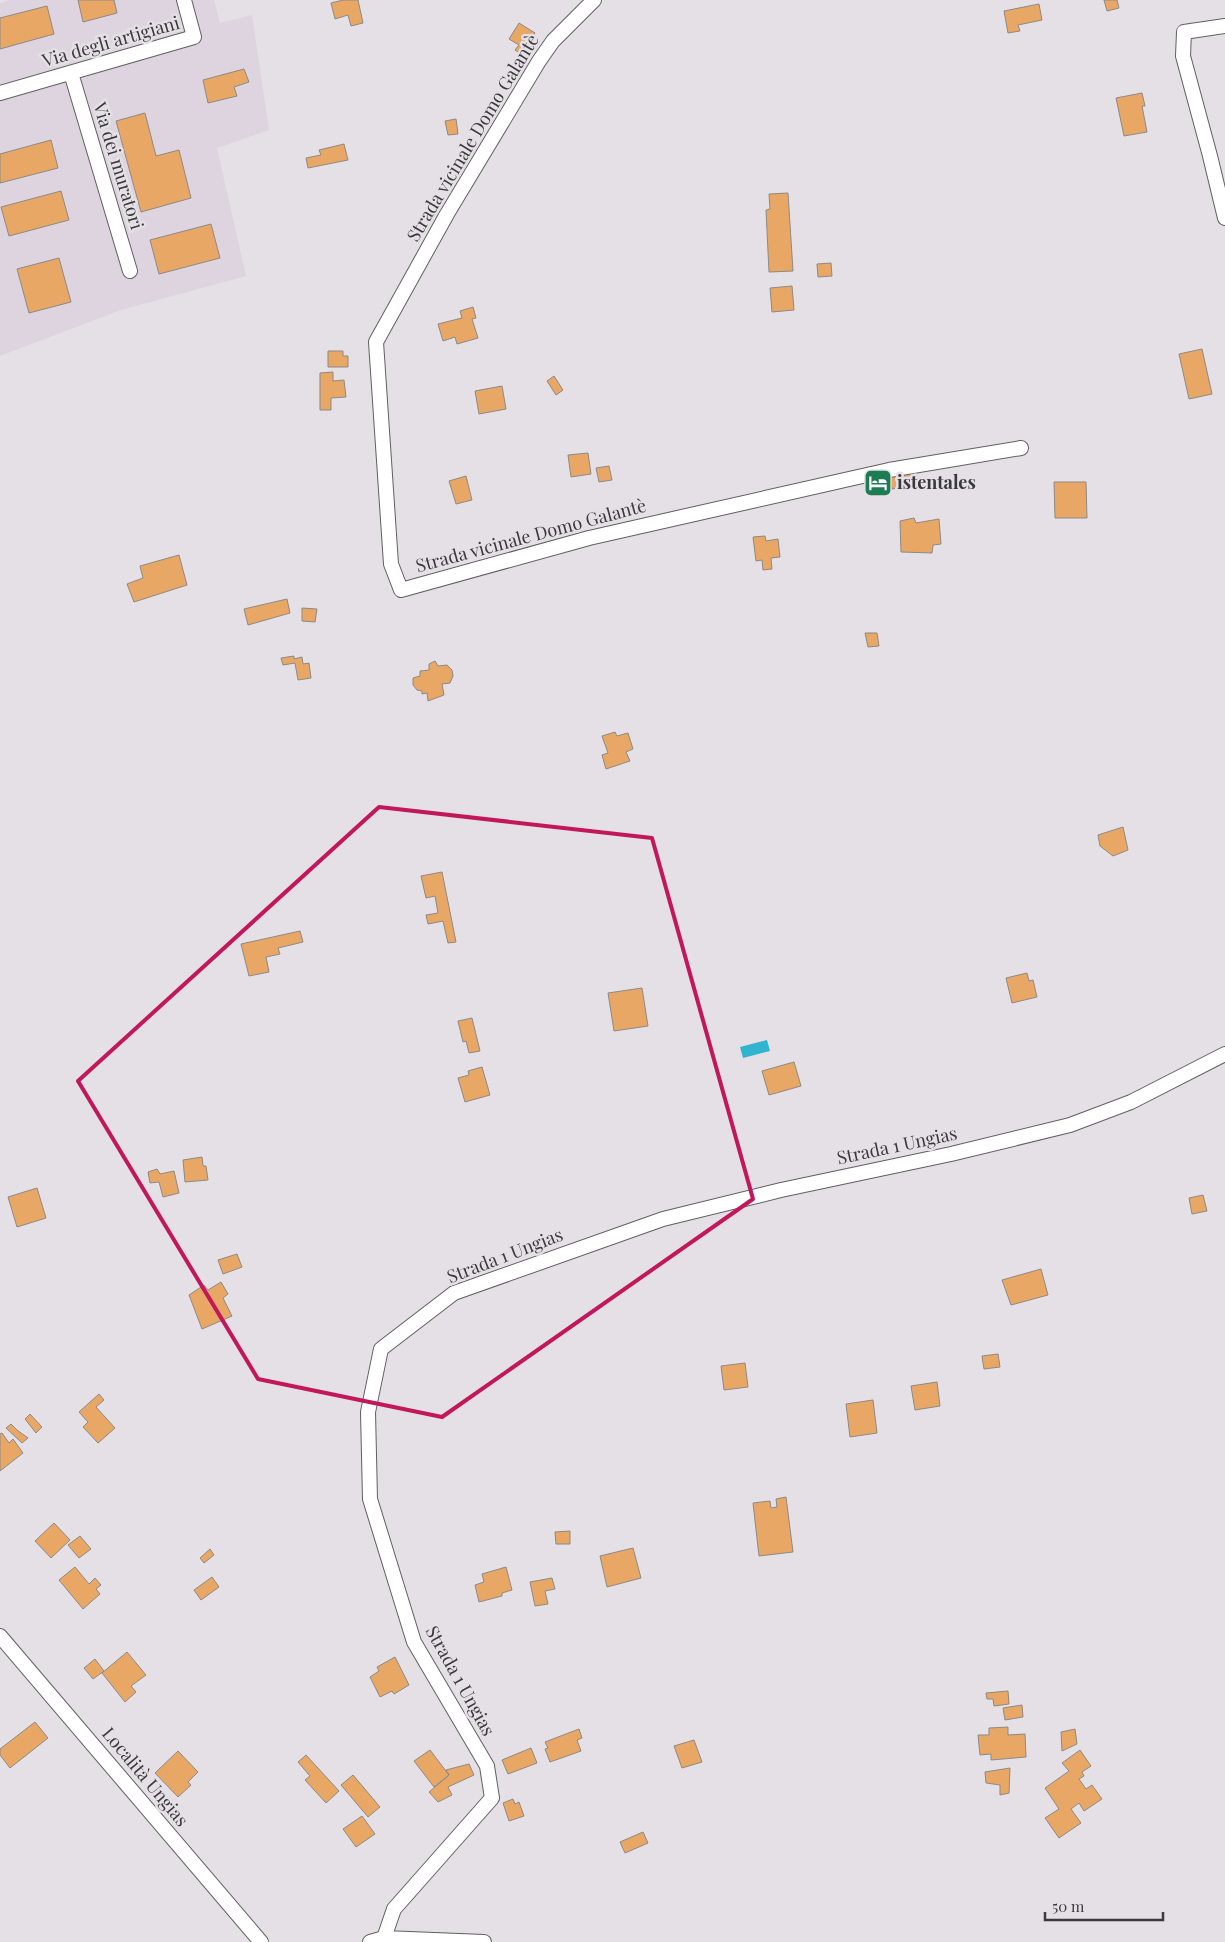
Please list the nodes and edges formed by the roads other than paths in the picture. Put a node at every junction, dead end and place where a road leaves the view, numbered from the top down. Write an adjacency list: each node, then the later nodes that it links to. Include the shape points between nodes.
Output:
1 (184, 0): 4 (street, Via degli artigiani, via 194,37)
2 (594, 0): 8 (street, Strada vicinale Domo Galantè, via 553,41 539,61 447,214 376,342 391,564 401,590 589,538 889,470)
3 (1225, 26): 6 (street, via 1184,32 1183,56)
4 (71, 72): 5 (street, Via degli artigiani); 7 (street, Via dei muratori)
5 (0, 93)
6 (1225, 218)
7 (130, 271)
8 (1021, 448)
9 (1225, 1054): 11 (street, Strada 1 Ungias, via 1131,1102 1070,1125 663,1219 454,1293 381,1349 368,1412 370,1499 414,1642 487,1766 492,1798 394,1909)
10 (0, 1636): 12 (street, Località Ungias)
11 (384, 1938): 13 (street); 14 (street)
12 (261, 1942)
13 (370, 1942)
14 (484, 1942)

